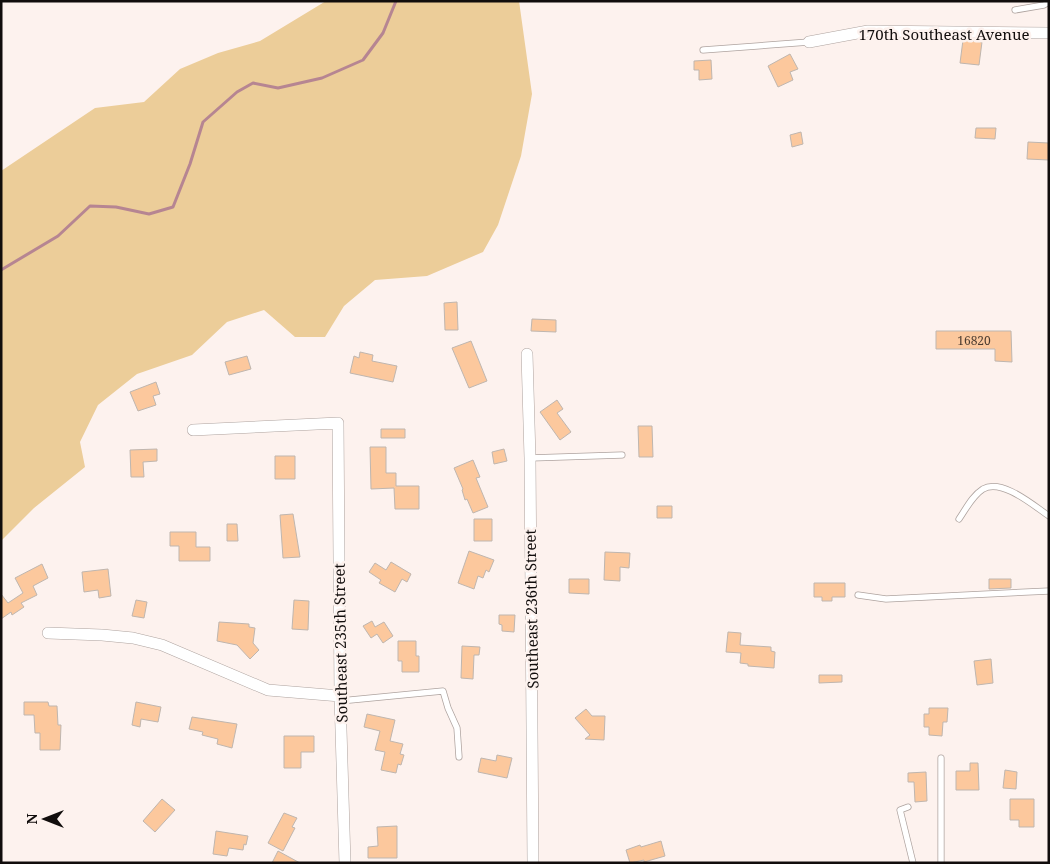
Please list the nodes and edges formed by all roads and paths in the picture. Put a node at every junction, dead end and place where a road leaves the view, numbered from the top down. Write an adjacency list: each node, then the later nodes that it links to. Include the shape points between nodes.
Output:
1 (1049, 2): 2 (lane)
2 (1014, 10)
3 (1049, 33): 4 (street, 170th Southeast Avenue, via 868,31)
4 (809, 42): 5 (lane)
5 (703, 50)
6 (527, 354): 9 (street, Southeast 236th Street)
7 (193, 430): 15 (street, Southeast 235th Street, via 338,423)
8 (622, 455): 9 (lane)
9 (530, 458): 20 (street, Southeast 236th Street)
10 (1049, 516): 11 (lane, via 1002,487 985,488)
11 (959, 519)
12 (1049, 592): 13 (lane, via 886,599)
13 (858, 595)
14 (48, 634): 15 (street, via 133,638 162,645 268,690)
15 (340, 699): 16 (lane, via 443,691 457,728); 19 (street, Southeast 235th Street)
16 (459, 757)
17 (941, 758): 22 (lane)
18 (908, 807): 21 (lane, via 900,810)
19 (346, 863)
20 (533, 863)
21 (913, 863)
22 (941, 863)

